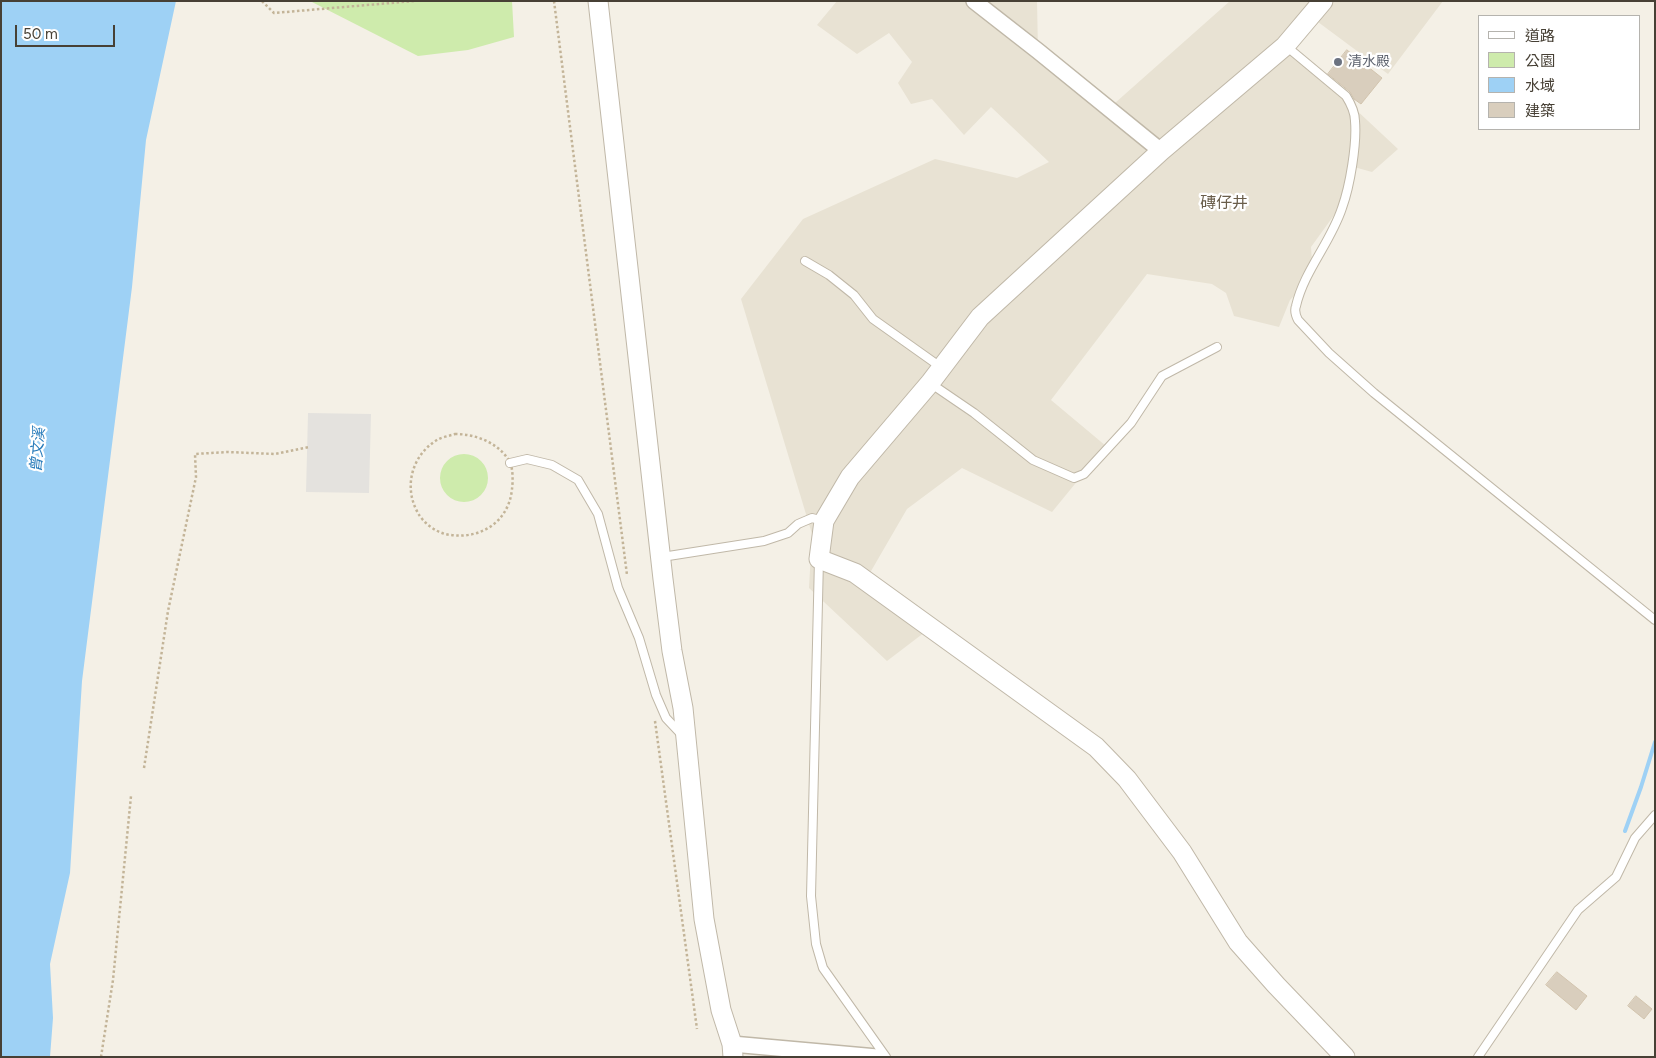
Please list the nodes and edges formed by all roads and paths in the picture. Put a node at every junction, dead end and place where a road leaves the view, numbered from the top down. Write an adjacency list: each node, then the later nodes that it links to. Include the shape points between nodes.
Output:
1 (262, 1): 2 (path, via 274,13)
2 (414, 1)
3 (554, 1): 18 (path)
4 (598, 1): 16 (street)
5 (974, 1): 8 (street)
6 (1323, 1): 7 (street)
7 (1285, 46): 8 (street); 19 (lane, via 1346,96 1355,121 1352,166 1342,208 1307,277 1296,306 1298,320 1374,393)
8 (1162, 151): 11 (street, via 980,318)
9 (805, 261): 11 (lane, via 854,295 873,319)
10 (1217, 347): 12 (lane, via 1162,376 1131,423 1084,474 1074,478 1034,460)
11 (942, 368): 12 (street)
12 (930, 382): 15 (street, via 850,477)
13 (309, 448): 22 (path, via 274,454 195,454 196,477 168,610)
14 (510, 463): 14 (path, via 513,481 507,510 496,524 480,533 463,537 446,535 430,527 418,514 411,497 410,479 424,450 438,440 455,434 484,439 499,449); 20 (lane, via 527,459 552,464 578,480 598,514 618,588 639,638)
15 (824, 521): 16 (lane, via 812,518 788,533 764,541); 17 (street)
16 (662, 557): 21 (street)
17 (819, 559): 29 (lane, via 811,896 816,944 823,968); 30 (street, via 855,573 1096,747 1127,779 1182,852 1238,942)
18 (626, 575)
19 (1655, 620)
20 (656, 695): 21 (lane, via 666,718); 25 (path, via 653,704)
21 (685, 739): 26 (street, via 704,919)
22 (144, 768)
23 (131, 796): 27 (path, via 113,980)
24 (1655, 815): 31 (lane, via 1635,838 1616,877 1578,910)
25 (697, 1029)
26 (732, 1051): 28 (street)
27 (101, 1057)
28 (877, 1057)
29 (886, 1057)
30 (1345, 1057)
31 (1478, 1057)

